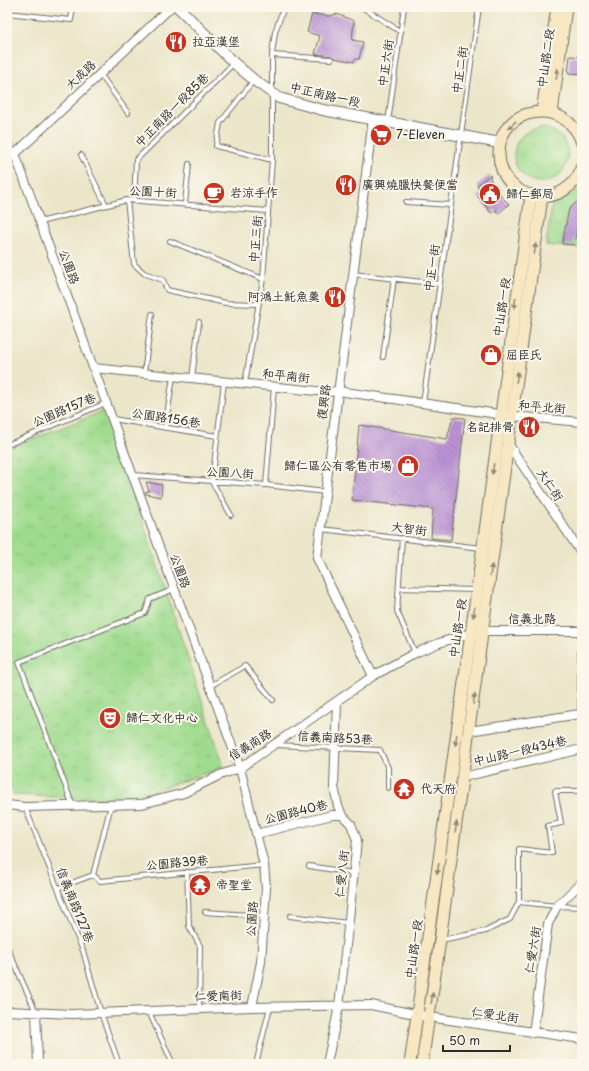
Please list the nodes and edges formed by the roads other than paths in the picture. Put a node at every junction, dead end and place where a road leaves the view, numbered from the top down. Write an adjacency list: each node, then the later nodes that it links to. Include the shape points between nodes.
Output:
1 (73, 7): 10 (lane, via 72,20)
2 (170, 7): 15 (street, 大成路)
3 (178, 7): 14 (street, 中正南路一段)
4 (284, 7): 12 (lane, 中正三街, via 275,32)
5 (362, 7): 11 (lane)
6 (404, 7): 11 (lane, 中正六街)
7 (479, 7): 22 (lane, 中正二街)
8 (557, 7): 18 (main road, 中山路二段)
9 (566, 7): 18 (main road, 中山路二段, one-way to 9)
10 (7, 13)
11 (400, 32): 21 (lane, 中正六街)
12 (272, 55): 13 (lane); 17 (lane, 中正三街)
13 (331, 58)
14 (234, 63): 16 (street, 中正南路一段); 34 (lane, 中正南路一段85巷, via 136,160)
15 (100, 73): 19 (lane); 27 (street, 大成路)
16 (254, 80): 17 (street, 中正南路一段); 28 (lane, via 220,123 216,146)
17 (273, 94): 20 (street, 中正南路一段, via 323,110); 28 (lane, 中正三街)
18 (547, 112): 24 (main road, one-way to 24, via 533,112 516,120); 25 (main road, via 559,115 570,123)
19 (128, 113)
20 (373, 119): 21 (street, 中正南路一段); 42 (street, 復興路)
21 (388, 122): 22 (street, 中正南路一段)
22 (461, 135): 24 (street, 中正南路一段); 38 (lane, 中正一街)
23 (7, 139): 27 (lane)
24 (500, 142): 31 (main road, via 500,162 505,175 514,186)
25 (582, 143)
26 (81, 155): 37 (lane)
27 (11, 156): 40 (street, 公園路)
28 (272, 160): 39 (lane, 中正三街)
29 (189, 164): 36 (lane)
30 (582, 166): 32 (main road, via 576,179 568,187 559,193)
31 (531, 196): 32 (main road); 60 (main road, 中山路一段, one-way to 60)
32 (542, 197): 61 (main road, 中山路一段, one-way to 32)
33 (127, 200): 34 (lane, 公園十街); 37 (lane, 公園十街); 46 (lane, via 134,264 144,273 163,280 167,290 226,303)
34 (134, 200): 36 (lane, 公園十街)
35 (406, 202): 38 (lane)
36 (185, 204): 39 (lane, 公園十街)
37 (106, 205): 40 (lane, 公園十街)
38 (451, 205): 45 (lane, 中正一街)
39 (268, 211): 43 (lane, 中正三街)
40 (39, 222): 50 (street, 公園路)
41 (170, 241): 43 (lane)
42 (353, 274): 44 (lane); 57 (street, 復興路)
43 (263, 279): 46 (lane, 中正三街)
44 (394, 279): 45 (lane); 49 (lane)
45 (440, 284): 59 (lane, 中正一街)
46 (258, 304): 55 (lane, 中正三街)
47 (152, 314): 51 (lane)
48 (199, 322): 53 (lane)
49 (383, 357)
50 (93, 368): 51 (street, 和平南街); 58 (street, 公園路)
51 (144, 373): 52 (street, 和平南街)
52 (173, 376): 53 (street, 和平南街); 64 (lane)
53 (192, 378): 54 (street, 和平南街)
54 (224, 382): 55 (street, 和平南街); 66 (lane)
55 (245, 384): 56 (street, 和平南街)
56 (274, 387): 57 (street, 和平南街); 71 (lane)
57 (338, 391): 59 (street, 和平南街); 72 (street, 復興路)
58 (106, 403): 62 (street, 公園路); 68 (lane, 公園路157巷)
59 (423, 403): 60 (street, 和平南街)
60 (500, 414): 61 (street, 和平北街); 65 (main road, 中山路一段)
61 (512, 416): 63 (street, 和平北街); 67 (main road, 中山路一段)
62 (112, 419): 64 (lane, 公園路156巷); 69 (street, 公園路)
63 (582, 422)
64 (165, 428): 66 (lane, 公園路156巷)
65 (498, 430): 67 (street, 大仁街); 76 (main road, 中山路一段, one-way to 76)
66 (217, 436): 70 (lane)
67 (508, 444): 77 (main road, 中山路一段); 78 (street, 大仁街)
68 (7, 445)
69 (132, 476): 70 (lane, 公園八街); 80 (street, 公園路)
70 (212, 482): 71 (lane, 公園八街); 73 (lane)
71 (266, 485): 72 (lane, 公園八街)
72 (325, 492): 74 (street, 復興路)
73 (231, 515)
74 (321, 528): 75 (lane, 大智街); 86 (street, 復興路, via 317,558)
75 (402, 538): 76 (lane, 大智街); 79 (lane)
76 (482, 548): 77 (lane, 大智街); 81 (main road, 中山路一段)
77 (494, 549): 83 (main road, 中山路一段, one-way to 77)
78 (582, 554)
79 (399, 588): 81 (lane); 85 (lane, via 397,611)
80 (174, 589): 87 (street, 公園路); 101 (lane, via 150,599 145,613 19,662)
81 (477, 590): 84 (main road, 中山路一段, one-way to 84)
82 (581, 631): 83 (street, 信義北路); 90 (lane)
83 (483, 632): 84 (street, 信義南路); 91 (main road, 中山路一段, one-way to 83)
84 (471, 633): 85 (street, 信義南路); 129 (main road, 中山路一段, one-way to 129)
85 (415, 654): 86 (street, 信義南路)
86 (373, 676): 89 (street, 信義南路)
87 (210, 686): 88 (lane, via 245,666); 95 (street, 公園路)
88 (273, 700)
89 (337, 702): 92 (street, 信義南路); 93 (street, 仁愛八街)
90 (581, 718): 91 (street)
91 (469, 731): 96 (main road, 中山路一段)
92 (274, 744): 93 (lane, 信義南路53巷); 95 (street, 信義南路)
93 (336, 748): 97 (lane, 信義南路53巷, via 380,750 388,768); 103 (street, 仁愛八街, via 334,787)
94 (582, 749): 96 (street, 中山路一段434巷)
95 (240, 768): 100 (street, 信義南路, via 184,793 142,804); 104 (street, 公園路)
96 (463, 777): 119 (main road, 中山路一段, one-way to 96)
97 (388, 788)
98 (582, 791): 112 (lane, via 554,791 561,823 548,826 552,853 519,849)
99 (7, 805): 102 (street, 信義南路)
100 (111, 805): 101 (street, 信義南路); 109 (lane)
101 (72, 806): 102 (street, 信義南路)
102 (25, 807): 111 (lane, 信義南路127巷)
103 (342, 815): 104 (street, 公園路40巷, via 332,815); 108 (street, 仁愛八街, via 351,824 357,840)
104 (256, 834): 105 (street, 公園路)
105 (264, 865): 107 (lane, 公園路39巷); 116 (street, 公園路)
106 (309, 866): 108 (lane)
107 (187, 872): 109 (lane, 公園路39巷, via 100,881); 124 (lane, via 189,926 200,946)
108 (354, 873): 118 (street, 仁愛八街)
109 (93, 875): 111 (lane)
110 (582, 882): 113 (street, 仁愛六街)
111 (58, 888): 128 (lane, 信義南路127巷, via 83,951)
112 (519, 902): 113 (lane); 119 (lane, via 510,920 486,931)
113 (557, 906): 114 (lane); 131 (street, 仁愛六街, via 548,924)
114 (582, 907)
115 (205, 912): 116 (lane)
116 (264, 916): 122 (street, 公園路, via 261,962)
117 (290, 916): 118 (lane)
118 (349, 923): 121 (street, 仁愛八街)
119 (440, 940): 130 (main road, 中山路一段, one-way to 119)
120 (7, 947): 127 (lane)
121 (339, 1006): 123 (street, 仁愛南街); 129 (street, 仁愛南街, via 371,1005); 137 (street, 仁愛八街)
122 (252, 1007): 123 (street, 仁愛南街); 124 (street, 仁愛南街)
123 (270, 1007): 136 (lane)
124 (199, 1009): 125 (street, 仁愛南街)
125 (149, 1011): 128 (street, 仁愛南街); 135 (lane)
126 (7, 1012): 127 (street, 仁愛南街)
127 (36, 1012): 128 (street, 仁愛南街); 133 (street)
128 (101, 1013): 134 (lane, 信義南路127巷)
129 (417, 1015): 130 (street, 仁愛南街); 138 (main road, 中山路一段)
130 (429, 1017): 131 (street, 仁愛北街); 139 (main road, 中山路一段)
131 (533, 1033): 132 (street, 仁愛北街)
132 (582, 1039)
133 (38, 1064)
134 (119, 1064)
135 (173, 1064)
136 (256, 1064)
137 (327, 1064)
138 (410, 1064)
139 (422, 1064)

